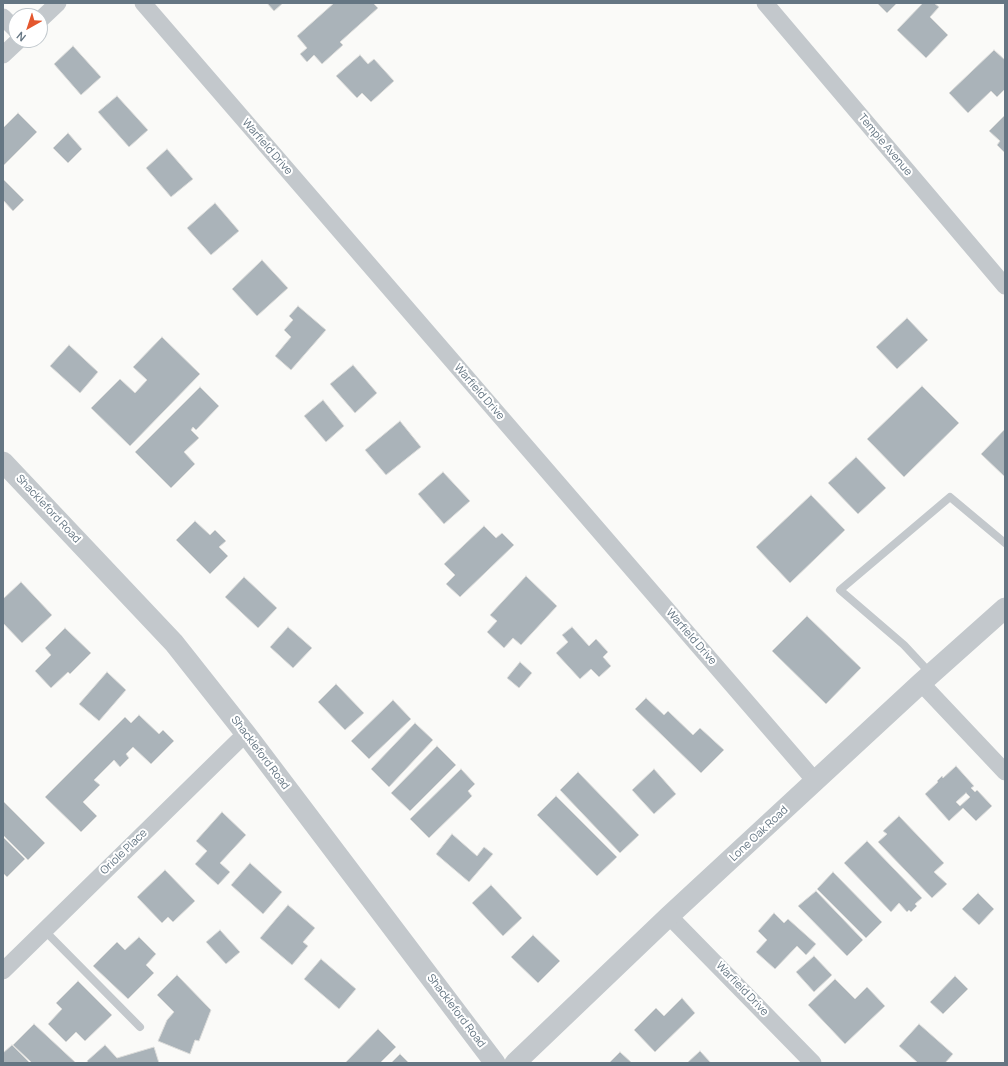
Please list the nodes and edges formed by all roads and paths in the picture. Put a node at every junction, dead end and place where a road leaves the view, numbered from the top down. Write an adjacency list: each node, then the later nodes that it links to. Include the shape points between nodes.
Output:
1 (58, 3): 4 (street)
2 (143, 3): 12 (street, Warfield Drive)
3 (765, 3): 5 (street, Temple Avenue)
4 (48, 12)
5 (1005, 286)
6 (3, 462): 10 (street, Shackleford Road, via 174,643)
7 (1005, 543): 9 (lane, via 950,497 840,590 904,645)
8 (1005, 608): 9 (street, Lone Oak Road)
9 (926, 679): 11 (street); 12 (street, Lone Oak Road)
10 (246, 734): 14 (street, Oriole Place); 17 (street, Shackleford Road)
11 (1005, 772)
12 (816, 782): 13 (street, Lone Oak Road)
13 (669, 916): 18 (street, Lone Oak Road); 19 (street, Warfield Drive)
14 (44, 930): 15 (street, Oriole Place); 16 (lane)
15 (3, 970)
16 (140, 1027)
17 (495, 1063)
18 (515, 1063)
19 (814, 1063)

